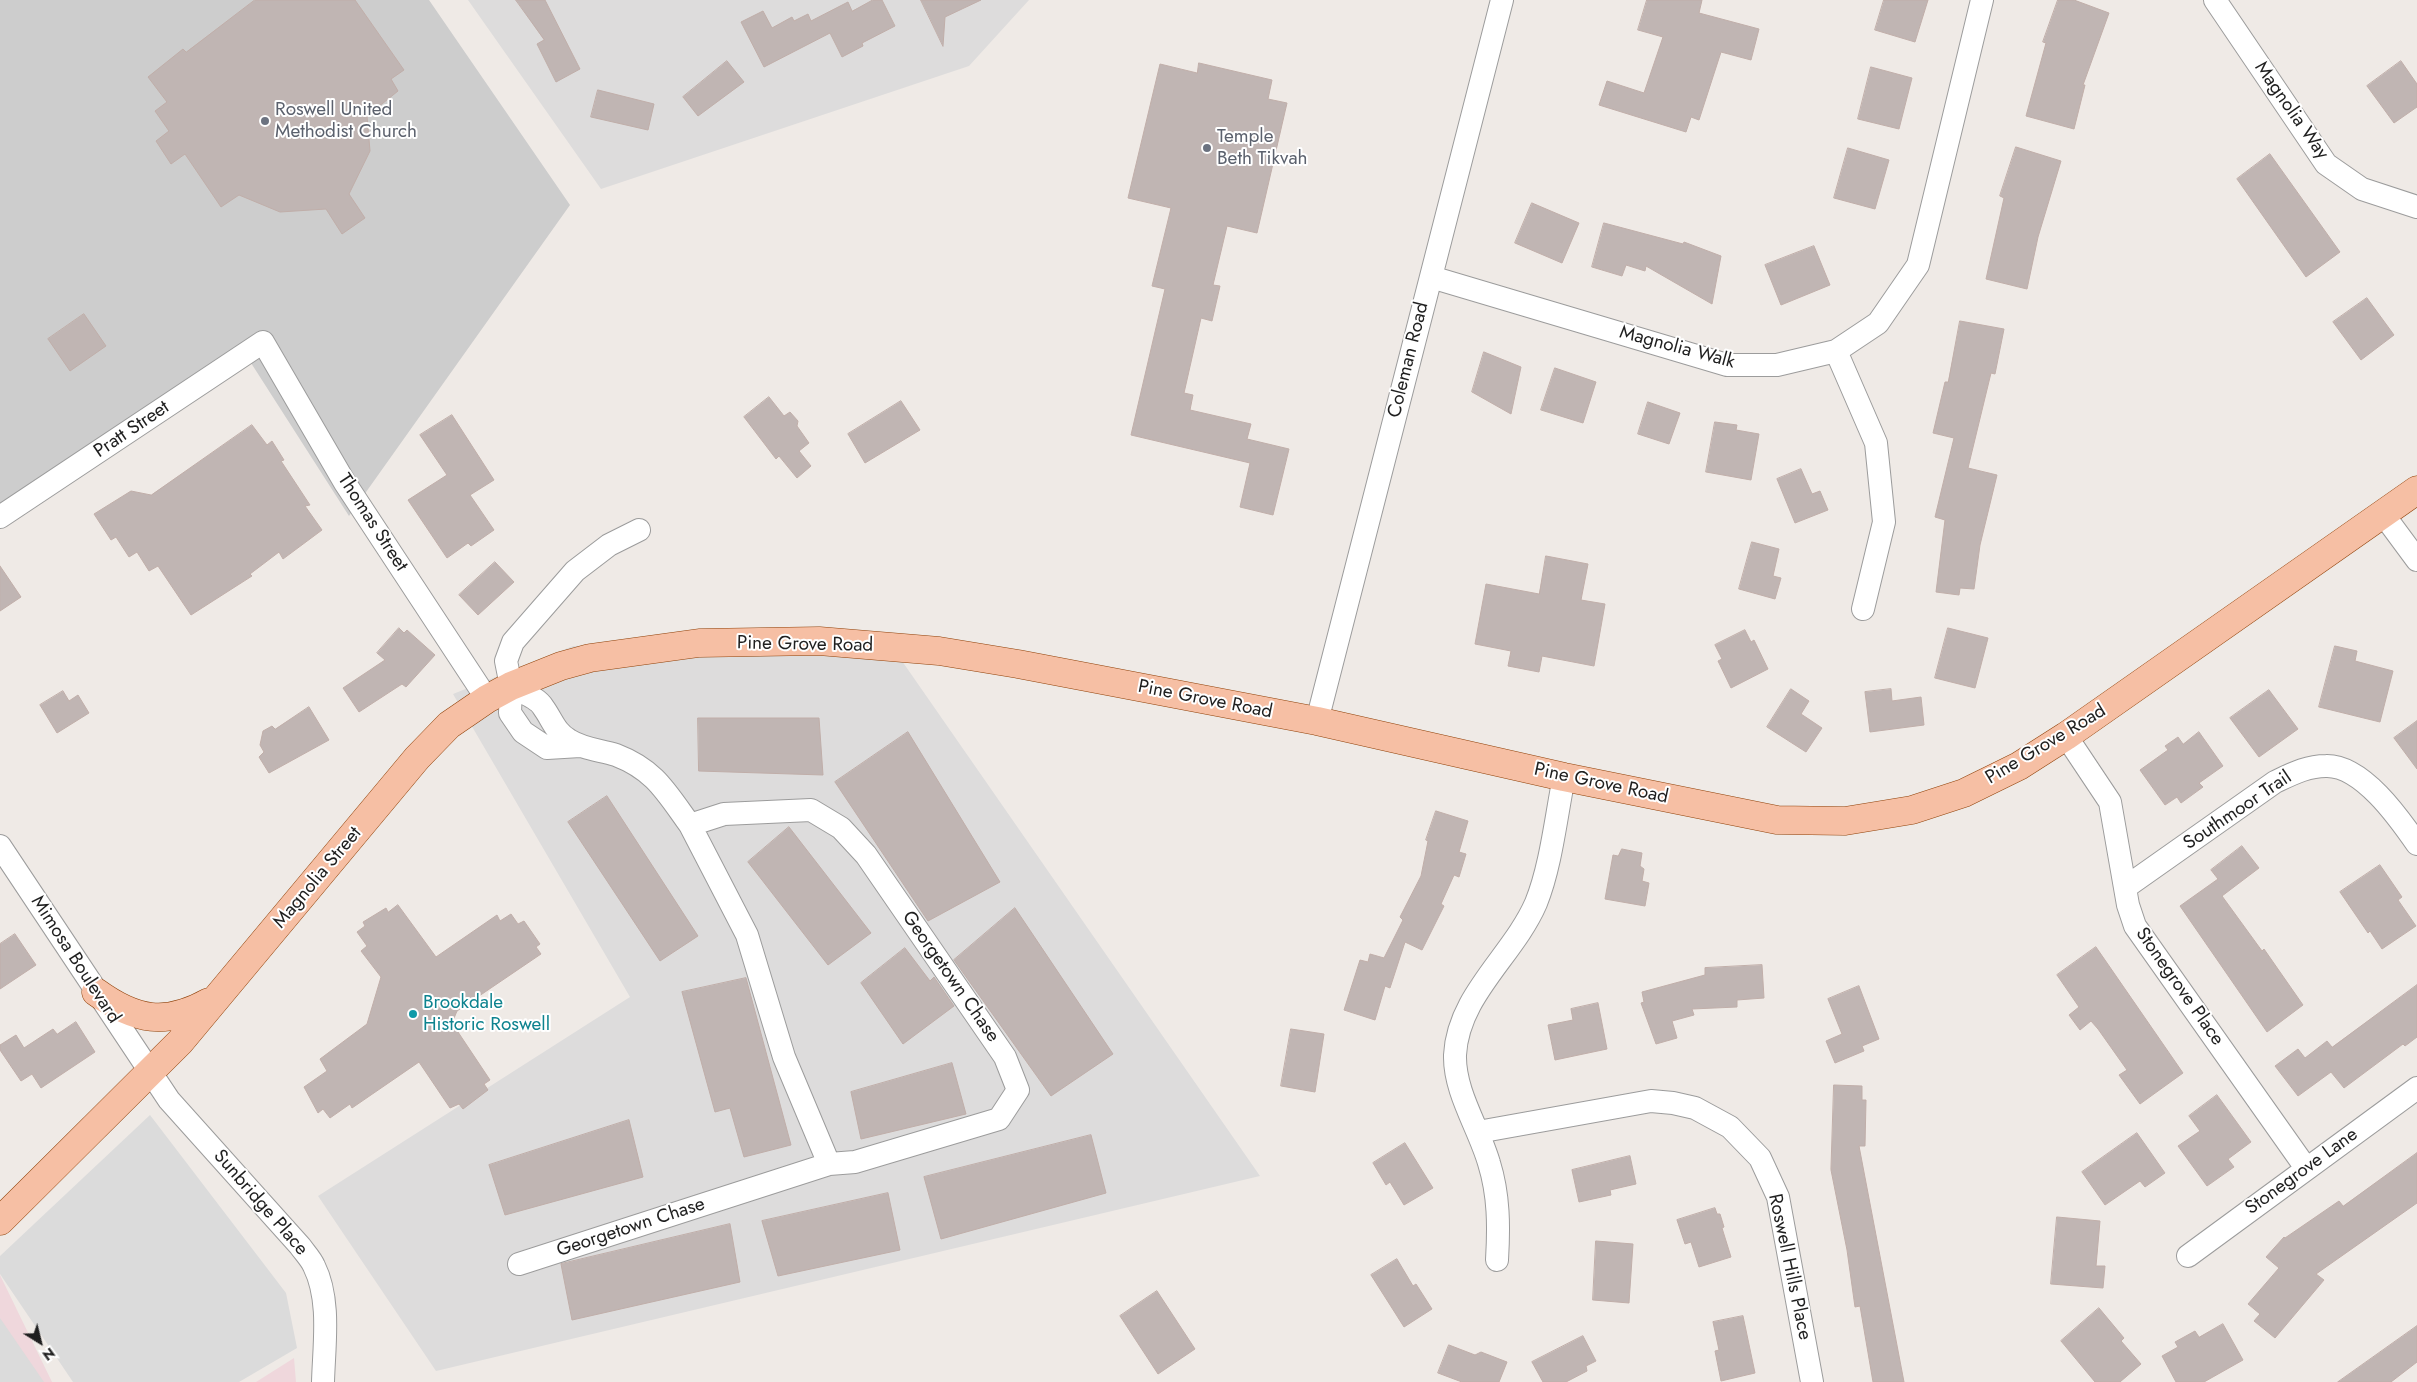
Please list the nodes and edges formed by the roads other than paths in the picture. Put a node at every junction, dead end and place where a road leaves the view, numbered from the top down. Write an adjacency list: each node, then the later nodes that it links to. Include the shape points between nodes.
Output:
1 (1502, 0): 5 (street, Coleman Road)
2 (1982, 0): 7 (street, Magnolia Walk, via 1918,265 1878,324)
3 (2215, 0): 4 (street, Magnolia Way, via 2326,164 2362,189)
4 (2417, 207)
5 (1431, 277): 7 (street, Magnolia Walk, via 1727,365 1777,365); 17 (street, Coleman Road)
6 (263, 342): 10 (street, Pratt Street); 16 (street, Thomas Street, via 345,483)
7 (1836, 351): 13 (street, via 1876,443 1884,522)
8 (2417, 490): 9 (main road, Pine Grove Road)
9 (2383, 514): 12 (street); 18 (main road, Pine Grove Road)
10 (0, 518)
11 (639, 530): 15 (street, via 610,545 575,571 512,642 506,661)
12 (2417, 560)
13 (1863, 609)
14 (699, 644): 15 (main road, Magnolia Street, via 590,658); 17 (main road, Pine Grove Road, via 819,641 939,651)
15 (512, 686): 16 (main road, Magnolia Street); 19 (street, via 543,705 552,725 566,739); 19 (street, via 510,713 523,732 547,748)
16 (487, 699): 26 (main road, Magnolia Street, via 450,725 417,758)
17 (1317, 721): 20 (main road, Pine Grove Road)
18 (2066, 736): 20 (main road, Pine Grove Road, via 2019,766 1964,793 1912,810 1845,820 1777,820); 24 (street, Stonegrove Place, via 2110,802)
19 (580, 746): 21 (street, via 615,755 655,777)
20 (1564, 778): 29 (street, via 1536,903 1470,1004 1458,1034 1455,1056 1458,1080)
21 (690, 825): 30 (street, via 747,935 784,1057); 30 (street, Georgetown Chase, via 724,814 811,810 841,828 866,855 1005,1057 1018,1090 999,1119 855,1162)
22 (2417, 844): 24 (street, Southmoor Trail, via 2371,786 2350,772 2328,765 2300,770 2276,782)
23 (0, 846): 25 (street, Mimosa Boulevard)
24 (2126, 887): 31 (street, Stonegrove Place, via 2135,926)
25 (96, 992): 26 (main road, via 119,1007 151,1018 178,1016); 27 (street, Mimosa Boulevard)
26 (217, 998): 27 (main road, Magnolia Street)
27 (149, 1073): 32 (main road, Magnolia Street); 36 (street, Sunbridge Place, via 169,1100 314,1264 324,1308)
28 (2417, 1088): 31 (street, Stonegrove Lane)
29 (1478, 1132): 34 (street, via 1496,1195); 37 (street, Roswell Hills Place, via 1651,1101 1695,1108 1730,1127 1760,1158 1778,1197)
30 (829, 1164): 35 (street, Georgetown Chase)
31 (2306, 1168): 33 (street, Stonegrove Lane)
32 (0, 1221)
33 (2188, 1256)
34 (1497, 1260)
35 (519, 1264)
36 (323, 1382)
37 (1812, 1382)

